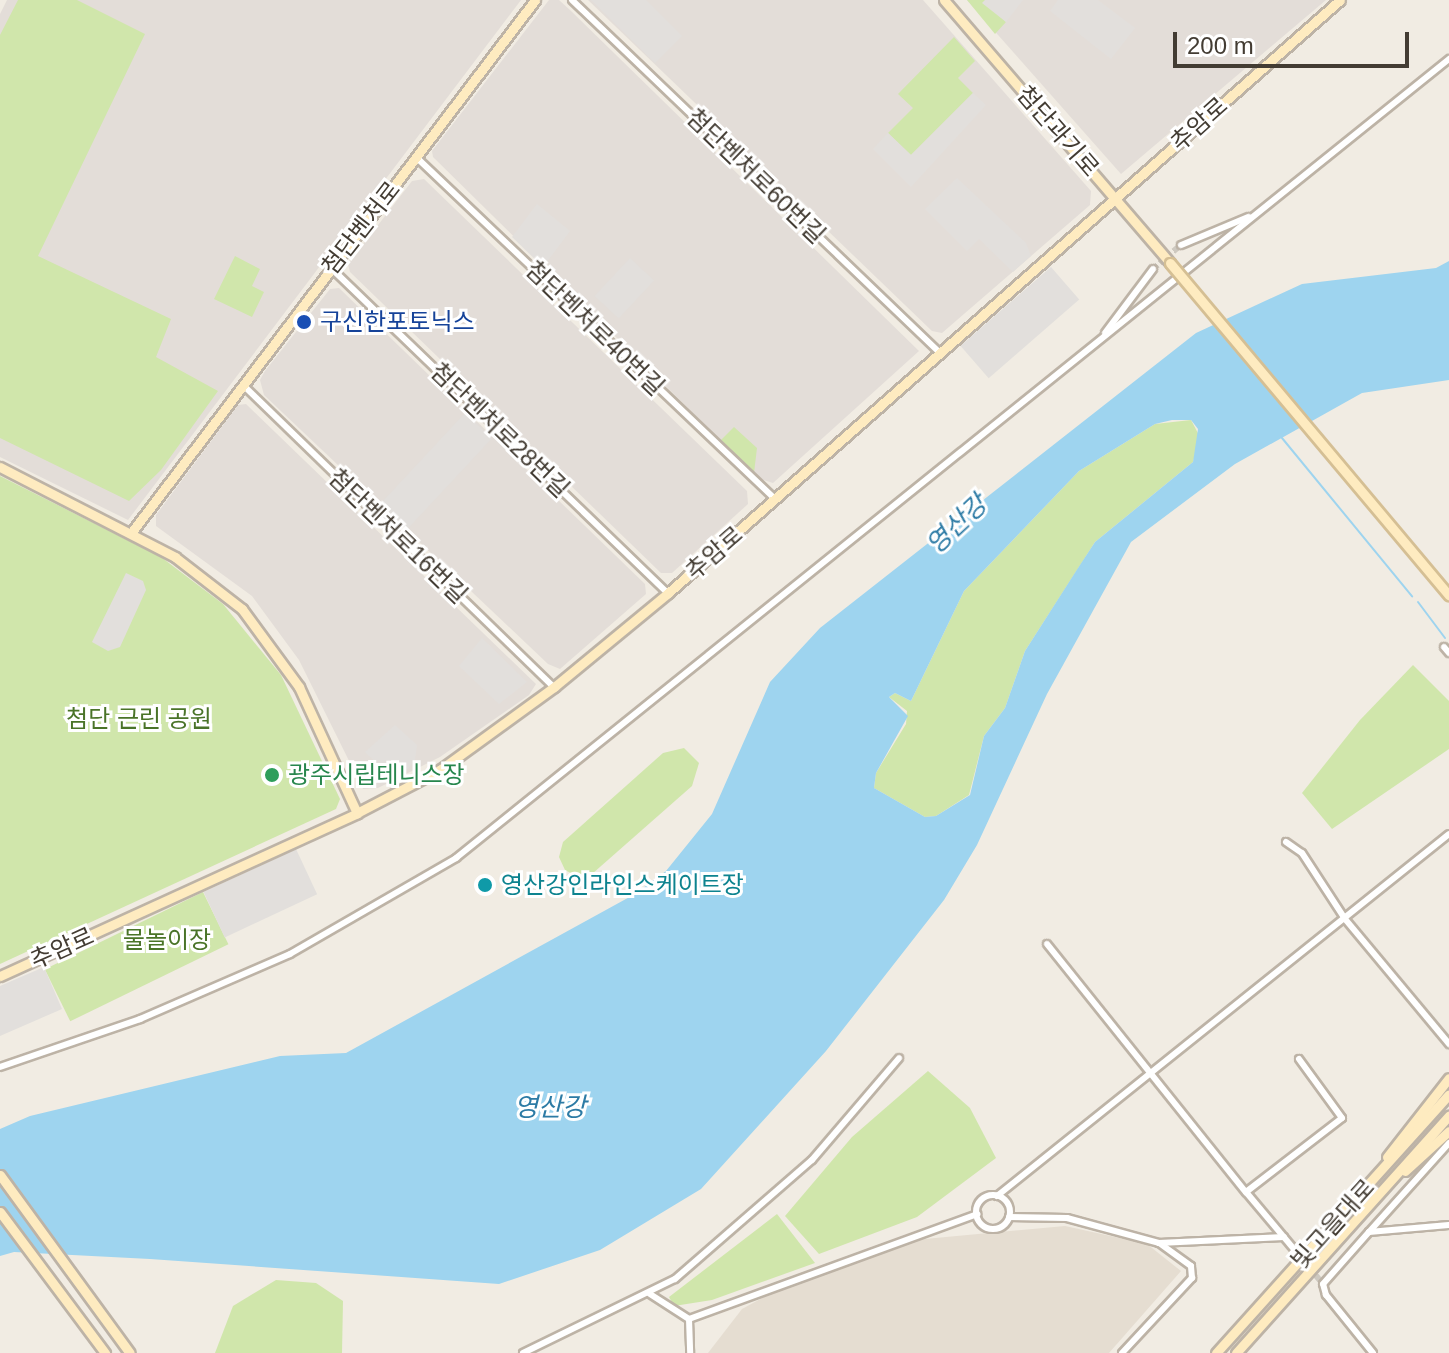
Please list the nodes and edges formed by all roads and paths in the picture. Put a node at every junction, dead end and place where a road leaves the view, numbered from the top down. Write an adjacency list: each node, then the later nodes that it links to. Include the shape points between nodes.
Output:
1 (535, 0): 6 (street, 첨단벤처로)
2 (572, 0): 13 (street, 첨단벤처로60번길)
3 (944, 0): 7 (street, 첨단과기로)
4 (1340, 0): 7 (street, 추암로)
5 (1449, 59): 8 (street)
6 (416, 157): 10 (street, 첨단벤처로); 16 (street, 첨단벤처로40번길)
7 (1116, 198): 13 (street, 추암로); 19 (street, 첨단과기로, bridge)
8 (1251, 216): 9 (street); 12 (street)
9 (1181, 245)
10 (331, 267): 14 (street, 첨단벤처로); 18 (street, 첨단벤처로28번길)
11 (1153, 269): 12 (street)
12 (1092, 348): 32 (street, via 456,858 290,954 140,1019)
13 (939, 352): 16 (street, 추암로)
14 (243, 385): 17 (street, 첨단벤처로); 22 (street, 첨단벤처로16번길)
15 (0, 467): 17 (street)
16 (775, 499): 18 (street, 추암로)
17 (131, 533): 23 (street, via 211,582 279,654)
18 (668, 593): 22 (street, 추암로)
19 (1449, 596)
20 (1444, 647): 21 (street)
21 (1449, 653)
22 (554, 687): 23 (street, 추암로, via 441,769)
23 (357, 813): 28 (street, 추암로)
24 (1449, 834): 26 (street)
25 (1286, 842): 26 (street, via 1302,853)
26 (1345, 919): 29 (street); 33 (street)
27 (1047, 944): 33 (street)
28 (0, 976)
29 (1449, 1044)
30 (899, 1058): 52 (street, via 844,1126 767,1203)
31 (1299, 1059): 42 (street, via 1342,1118)
32 (0, 1067)
33 (1151, 1074): 42 (street); 43 (street)
34 (1449, 1078): 40 (street, via 1406,1127)
35 (1449, 1094): 40 (street, 빛고을대로)
36 (1449, 1116): 41 (street, 빛고을대로)
37 (1449, 1131): 41 (street)
38 (1449, 1143): 48 (street)
39 (0, 1175): 55 (street)
40 (1372, 1179): 59 (street, 빛고을대로)
41 (1384, 1188): 60 (street, 빛고을대로)
42 (1246, 1192): 49 (street)
43 (997, 1196): 45 (street, via 982,1200); 46 (street, via 1009,1206)
44 (0, 1212): 54 (street)
45 (977, 1214): 46 (street, via 992,1228); 53 (street)
46 (1009, 1217): 50 (street, via 1067,1218)
47 (1449, 1225): 48 (street)
48 (1369, 1232): 61 (street, via 1323,1284 1326,1295)
49 (1284, 1237): 50 (street); 51 (street)
50 (1159, 1243): 58 (street, via 1191,1266 1192,1278)
51 (1293, 1248)
52 (650, 1294): 53 (street); 56 (street)
53 (689, 1319): 57 (street)
54 (105, 1353)
55 (130, 1353)
56 (523, 1353)
57 (690, 1353)
58 (1122, 1353)
59 (1216, 1353)
60 (1236, 1353)
61 (1373, 1353)

